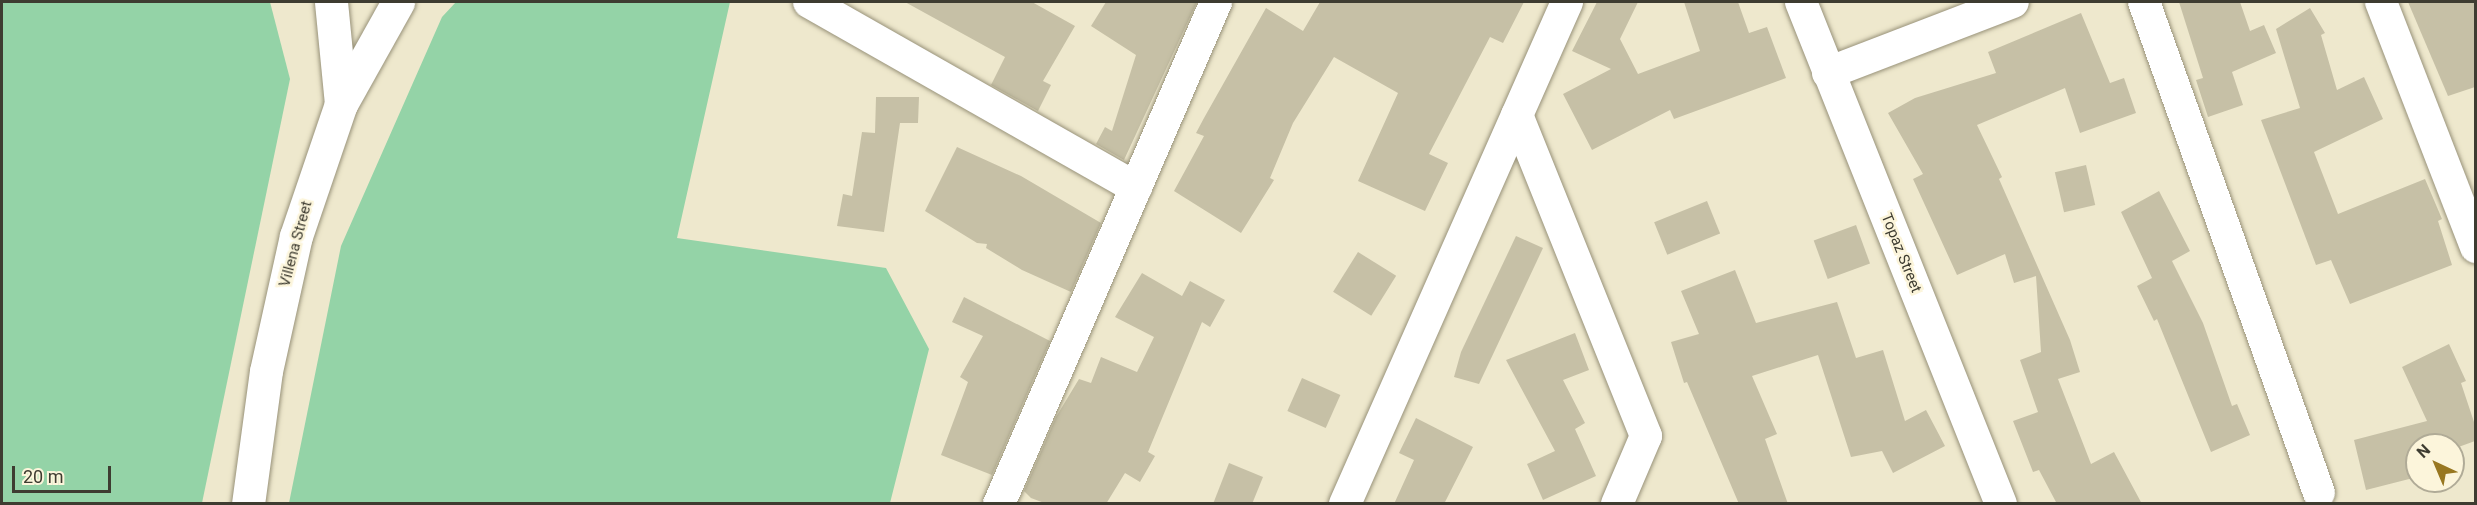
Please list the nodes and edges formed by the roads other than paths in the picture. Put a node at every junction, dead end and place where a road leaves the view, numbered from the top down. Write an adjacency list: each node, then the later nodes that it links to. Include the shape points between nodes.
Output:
1 (331, 2): 11 (main road)
2 (398, 2): 11 (main road, Villena Street)
3 (809, 2): 13 (street)
4 (1216, 2): 13 (street)
5 (1567, 2): 12 (street)
6 (1801, 2): 10 (street, Topaz Street)
7 (2013, 2): 10 (street)
8 (2144, 2): 15 (street)
9 (2381, 2): 14 (street)
10 (1828, 73): 20 (street, Topaz Street)
11 (341, 104): 16 (main road, Villena Street, via 296,236 266,371)
12 (1517, 115): 18 (street); 19 (street, via 1646,436)
13 (1136, 189): 17 (street)
14 (2475, 247)
15 (2319, 493)
16 (248, 504)
17 (999, 504)
18 (1346, 504)
19 (1617, 504)
20 (2001, 504)

